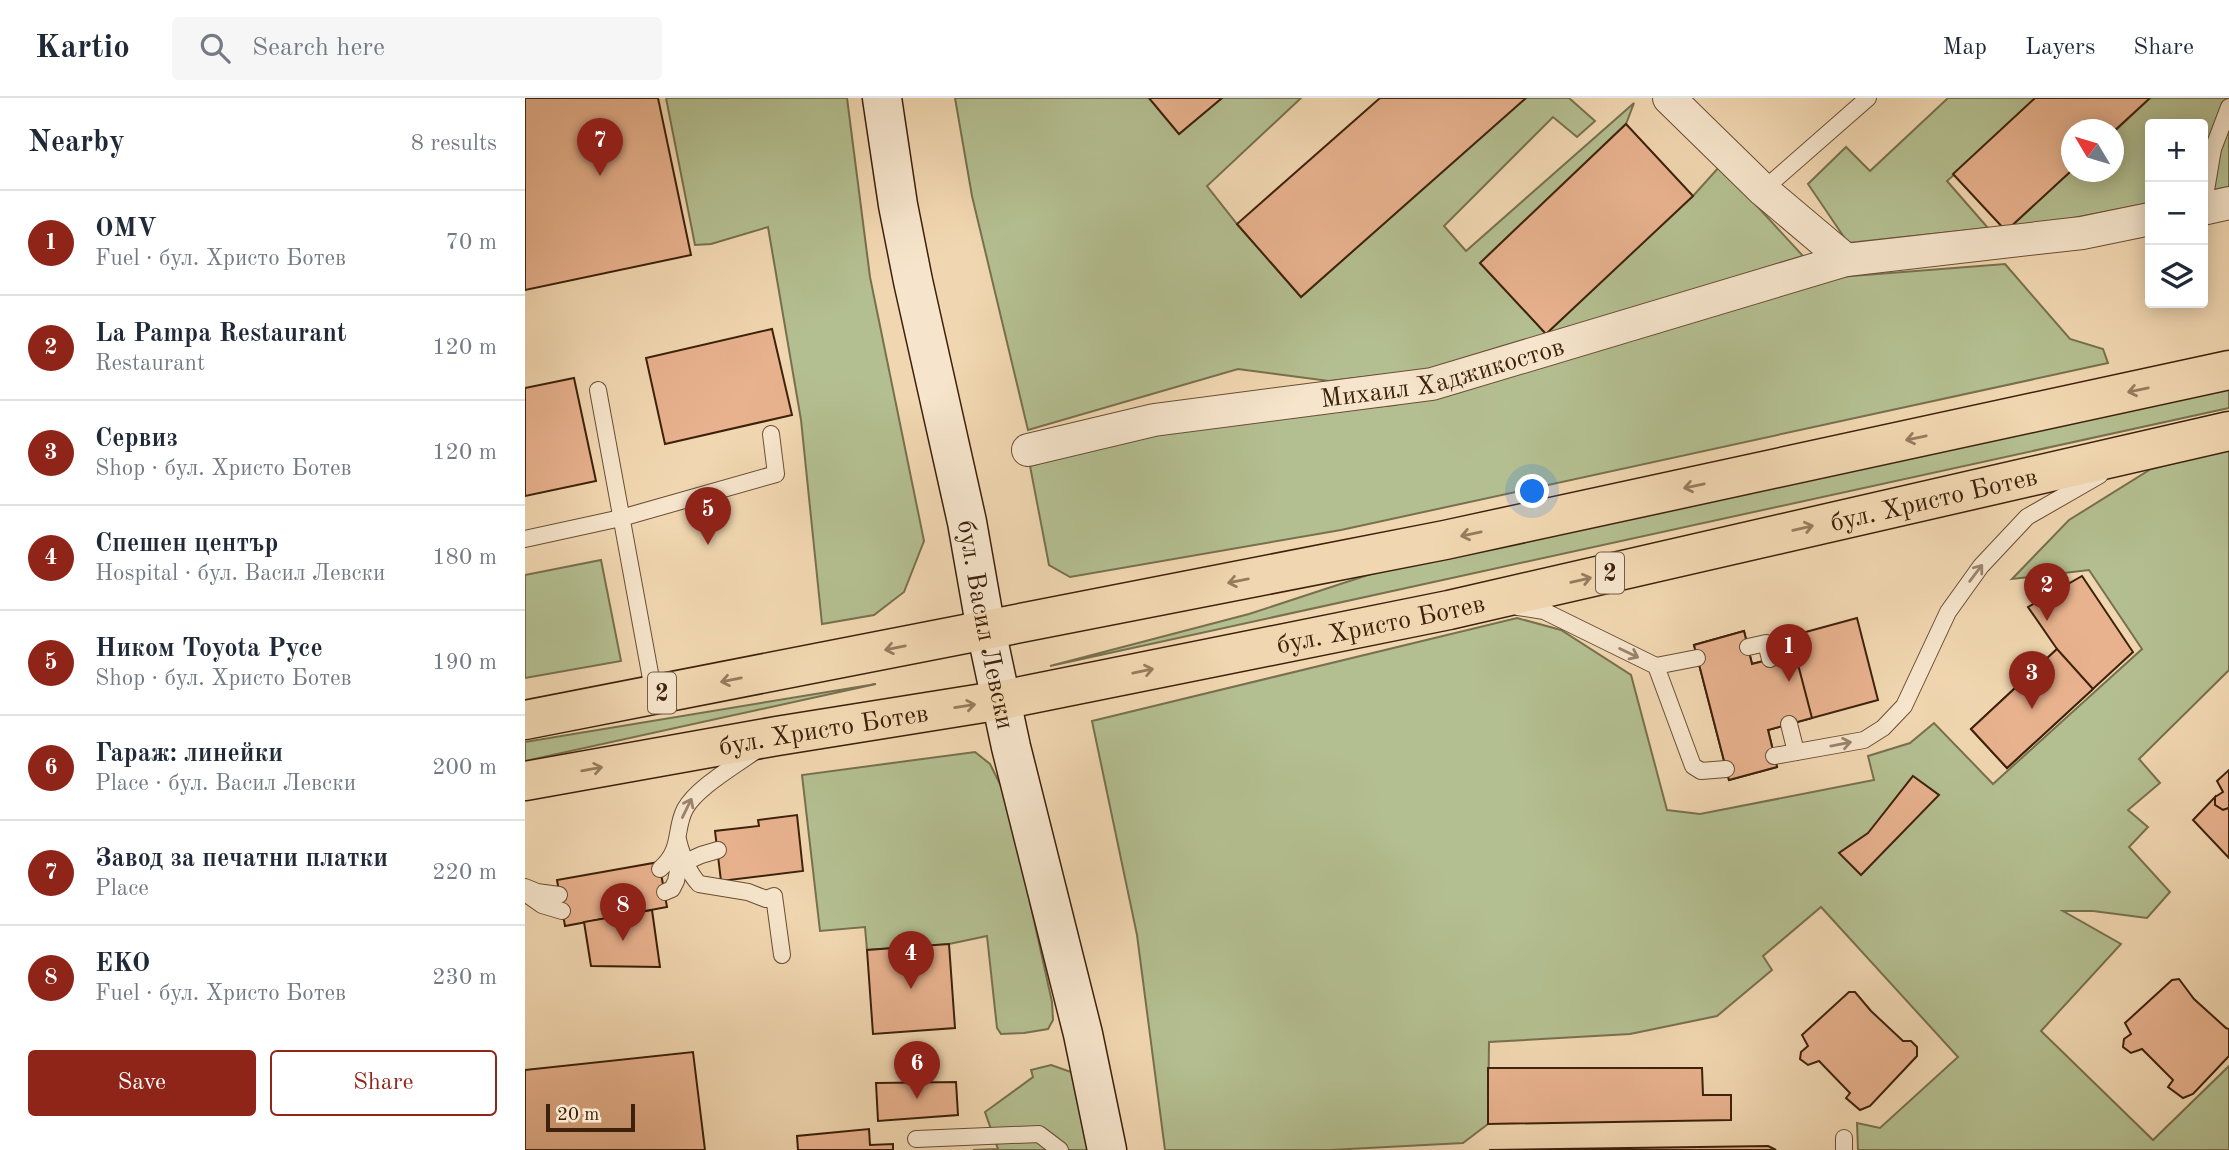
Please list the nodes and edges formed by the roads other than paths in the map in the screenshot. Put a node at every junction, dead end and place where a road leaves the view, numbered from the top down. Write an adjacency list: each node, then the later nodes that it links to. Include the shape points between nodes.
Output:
1 (882, 98): 22 (main road, бул. Васил Левски, via 911,269)
2 (1668, 98): 6 (street)
3 (1868, 98): 6 (lane)
4 (2229, 107): 5 (lane, via 2213,149)
5 (2208, 182)
6 (1763, 190): 10 (street)
7 (2229, 203): 8 (street)
8 (2208, 208)
9 (2145, 220): 10 (street, Михаил Хаджикостов, via 2082,233)
10 (1846, 260): 17 (street, Михаил Хаджикостов, via 1432,384 1154,420)
11 (2229, 363): 13 (lane)
12 (2229, 370): 13 (highway, 2)
13 (2178, 381): 22 (highway, 2, one-way to 22, via 1445,540)
14 (598, 390): 19 (lane)
15 (2229, 431): 18 (highway, бул. Христо Ботев / 2)
16 (771, 434): 19 (lane, via 776,474)
17 (1028, 450)
18 (2142, 450): 21 (highway, бул. Христо Ботев / 2, one-way to 18); 32 (lane, one-way to 18, via 1864,740 1883,728 1904,706 1948,612 1981,566 2027,517)
19 (621, 518): 20 (lane); 27 (lane)
20 (525, 539)
21 (1449, 610): 26 (lane, one-way to 26, via 1508,606 1544,611); 28 (highway, бул. Христо Ботев / 2, one-way to 21)
22 (986, 630): 27 (highway, 2, one-way to 27); 28 (main road, бул. Васил Левски)
23 (1748, 647): 25 (lane, via 1766,643)
24 (1697, 658): 26 (lane)
25 (1770, 659)
26 (1655, 666): 34 (lane, via 1693,766 1701,771)
27 (654, 695): 29 (highway, 2)
28 (1002, 700): 31 (highway, бул. Христо Ботев / 2, one-way to 28); 44 (main road, бул. Васил Левски)
29 (525, 720)
30 (1789, 724): 32 (lane)
31 (776, 736): 35 (highway, бул. Христо Ботев / 2, one-way to 31); 37 (lane, one-way to 31, via 684,811 693,797)
32 (1796, 752): 33 (lane)
33 (1774, 756)
34 (1726, 769)
35 (525, 782)
36 (718, 850): 37 (lane)
37 (681, 855): 37 (lane, via 669,862 661,872); 39 (lane, via 677,881); 41 (lane, via 699,884 748,892 766,900 774,896)
38 (525, 887): 40 (lane, via 561,903 542,905)
39 (665, 892)
40 (525, 893)
41 (782, 955)
42 (916, 1139): 43 (lane, via 1039,1134)
43 (1060, 1150)
44 (1107, 1150)

